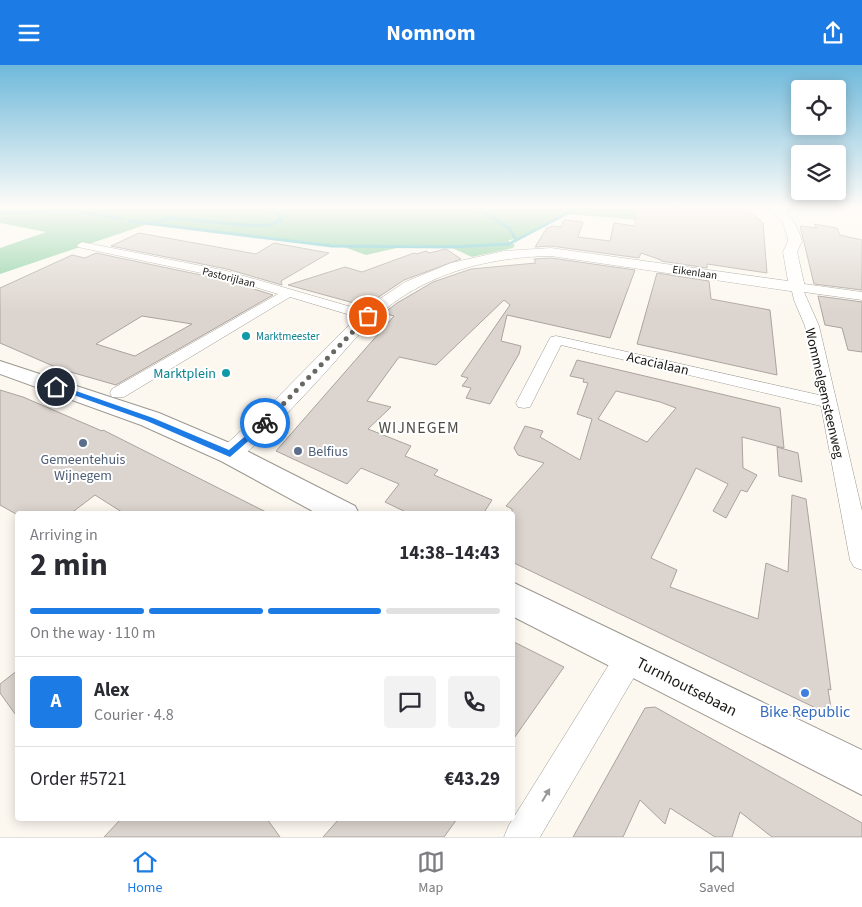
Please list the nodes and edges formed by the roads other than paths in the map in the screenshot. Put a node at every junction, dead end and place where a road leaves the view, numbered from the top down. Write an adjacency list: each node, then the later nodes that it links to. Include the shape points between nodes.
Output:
1 (795, 242): 3 (street, Wommelgemsteenweg, via 790,252)
2 (82, 245): 4 (street, Pastorijlaan, via 227,275)
3 (798, 287): 5 (street); 6 (street, Eikenlaan, via 570,255 526,253 466,263 426,277 397,293); 10 (street, Wommelgemsteenweg, via 800,300 812,326)
4 (288, 293): 6 (street); 8 (street)
5 (862, 296)
6 (368, 316): 11 (street, via 261,427)
7 (0, 367): 11 (main road, via 150,419)
8 (118, 393)
9 (524, 403): 10 (street, Acacialaan, via 556,340)
10 (828, 403): 12 (street, Wommelgemsteenweg)
11 (230, 454): 13 (main road)
12 (849, 503): 14 (street, Wommelgemsteenweg)
13 (338, 511)
14 (862, 560)
15 (515, 600): 16 (main road, Turnhoutsebaan)
16 (630, 657): 17 (main road, Turnhoutsebaan); 18 (street, one-way to 16)
17 (862, 773)
18 (521, 837)

